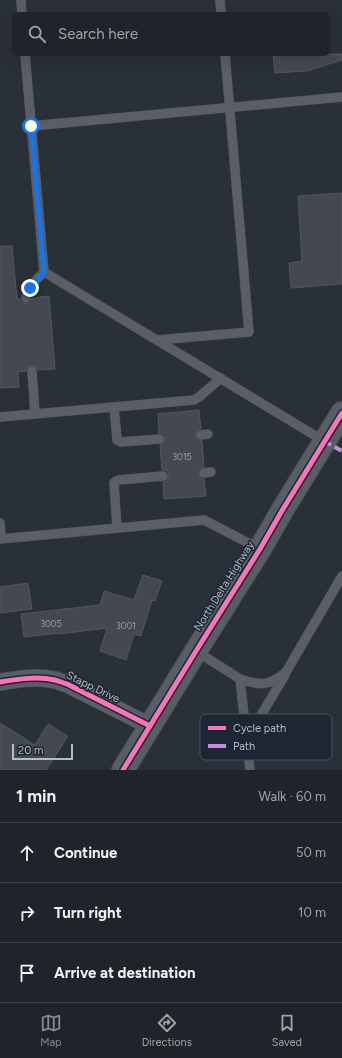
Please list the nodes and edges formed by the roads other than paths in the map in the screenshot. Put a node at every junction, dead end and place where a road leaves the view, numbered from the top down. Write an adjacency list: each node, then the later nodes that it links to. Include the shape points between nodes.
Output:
1 (21, 0): 3 (lane)
2 (220, 0): 4 (lane)
3 (22, 12)
4 (221, 12)
5 (25, 56): 9 (lane)
6 (225, 56): 8 (lane)
7 (342, 97): 8 (lane)
8 (230, 107): 9 (lane); 12 (lane, via 249,332)
9 (31, 126): 10 (lane)
10 (44, 272): 11 (lane, via 27,292); 12 (lane)
11 (26, 298)
12 (157, 340): 14 (lane)
13 (32, 371): 17 (lane)
14 (221, 378): 15 (lane, via 194,400); 20 (lane)
15 (114, 407): 17 (lane); 19 (lane, via 118,441)
16 (342, 413): 20 (street, North Delta Highway)
17 (35, 414): 18 (lane)
18 (0, 417)
19 (160, 439)
20 (324, 441): 25 (street, North Delta Highway)
21 (162, 476): 23 (lane, via 116,480 114,486)
22 (0, 523): 24 (lane)
23 (117, 528): 24 (lane); 25 (lane, via 204,520)
24 (1, 539)
25 (260, 549): 27 (street, North Delta Highway)
26 (342, 576): 28 (lane)
27 (196, 651): 29 (lane); 33 (street, North Delta Highway)
28 (286, 672): 29 (lane, via 279,678 261,684); 32 (lane)
29 (240, 679): 31 (lane)
30 (0, 682): 33 (street, Stapp Drive, via 15,679 55,680)
31 (244, 714)
32 (262, 714)
33 (150, 726): 35 (street, North Delta Highway)
34 (249, 760): 36 (lane)
35 (123, 770)
36 (250, 770)

